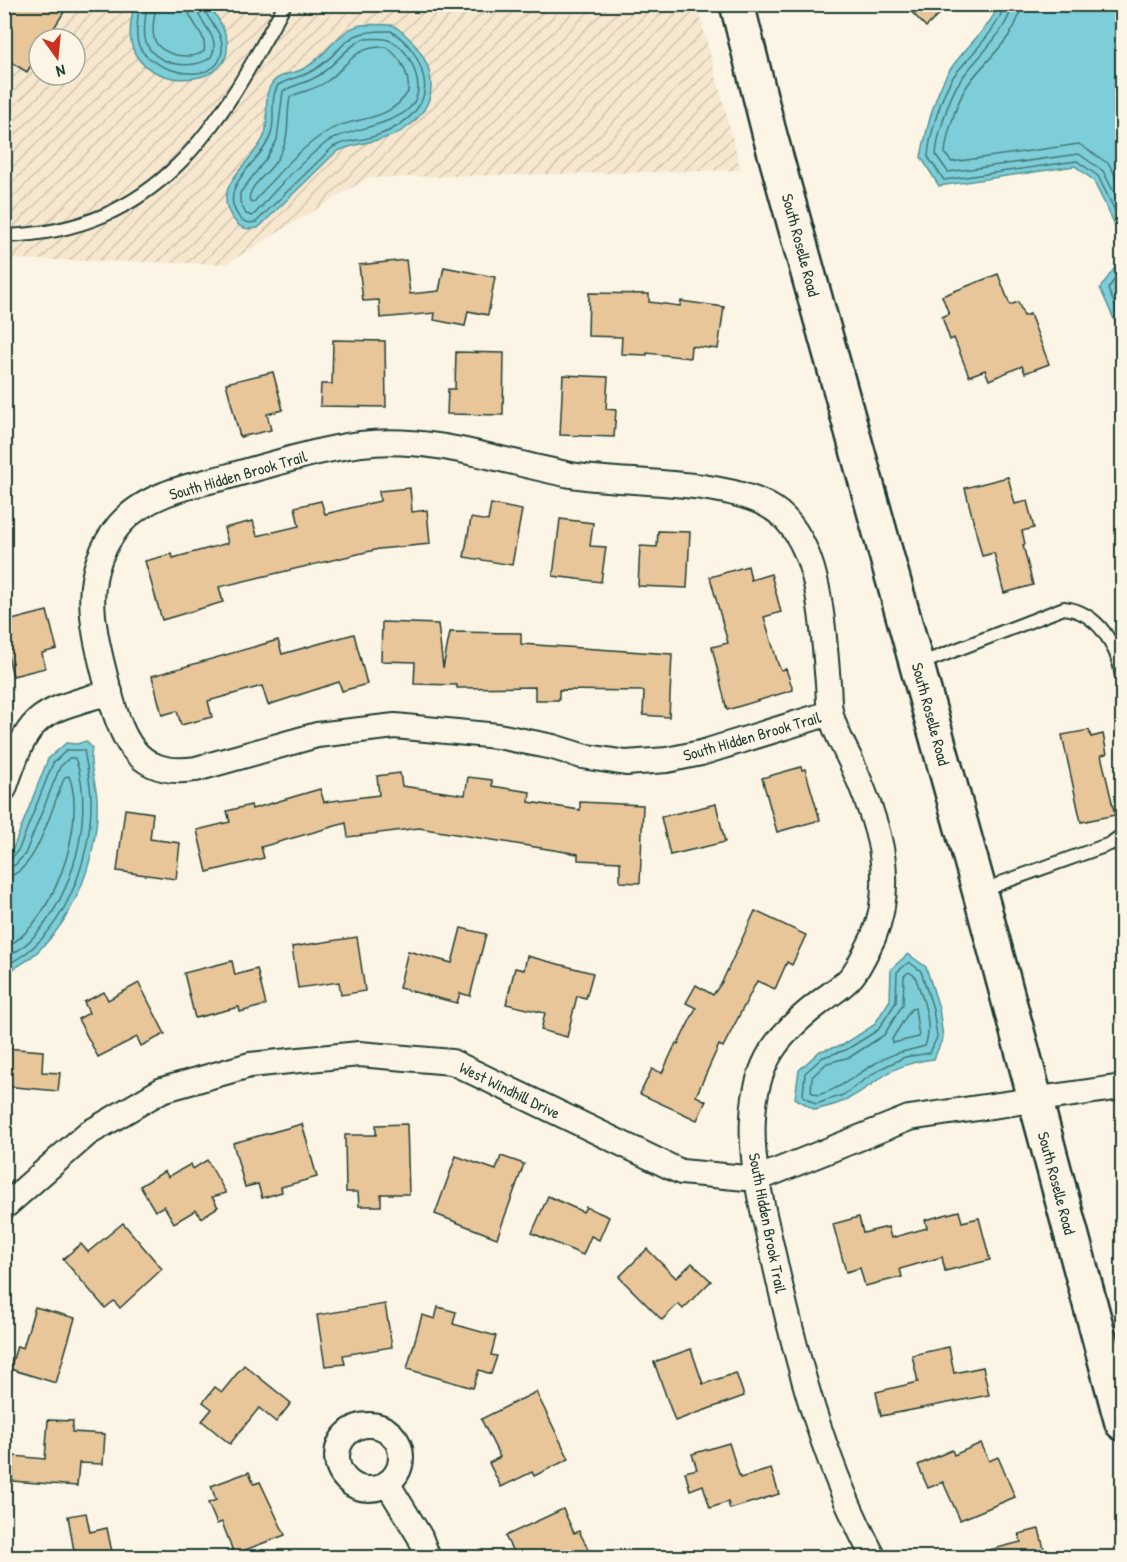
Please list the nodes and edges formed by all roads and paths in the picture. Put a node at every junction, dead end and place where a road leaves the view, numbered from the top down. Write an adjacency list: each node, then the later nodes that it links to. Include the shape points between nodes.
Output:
1 (285, 4): 3 (lane, via 219,119 163,180 136,200 104,216 66,227)
2 (736, 4): 4 (main road, South Roselle Road)
3 (4, 236)
4 (917, 665): 5 (lane, via 1065,608 1082,610 1101,628 1117,650); 10 (main road, South Roselle Road)
5 (1122, 677)
6 (110, 692): 7 (street, South Hidden Brook Trail, via 124,739 139,757 158,768 176,772 317,735 395,726 498,736 626,763 667,760); 7 (street, South Hidden Brook Trail, via 92,623 92,597 97,566 123,520 152,500 183,488 330,449 389,443 466,452 605,481 719,489 755,499 779,513 798,536 811,561); 8 (street, via 42,716 27,731)
7 (830, 713): 13 (street, South Hidden Brook Trail, via 875,814 885,876 882,912 872,941 852,977 789,1026 769,1052 753,1114)
8 (4, 789)
9 (1122, 835): 10 (lane, via 1110,844)
10 (980, 893): 12 (main road, South Roselle Road)
11 (1122, 1087): 12 (street, West Windhill Drive)
12 (1035, 1101): 13 (street, West Windhill Drive, via 909,1118); 15 (main road, South Roselle Road)
13 (757, 1179): 14 (street, West Windhill Drive, via 681,1172 452,1062 359,1054 250,1065 162,1090 87,1134); 18 (street, South Hidden Brook Trail, via 809,1400 854,1520)
14 (4, 1207)
15 (1122, 1424)
16 (387, 1483): 17 (street)
17 (428, 1557)
18 (874, 1557)

